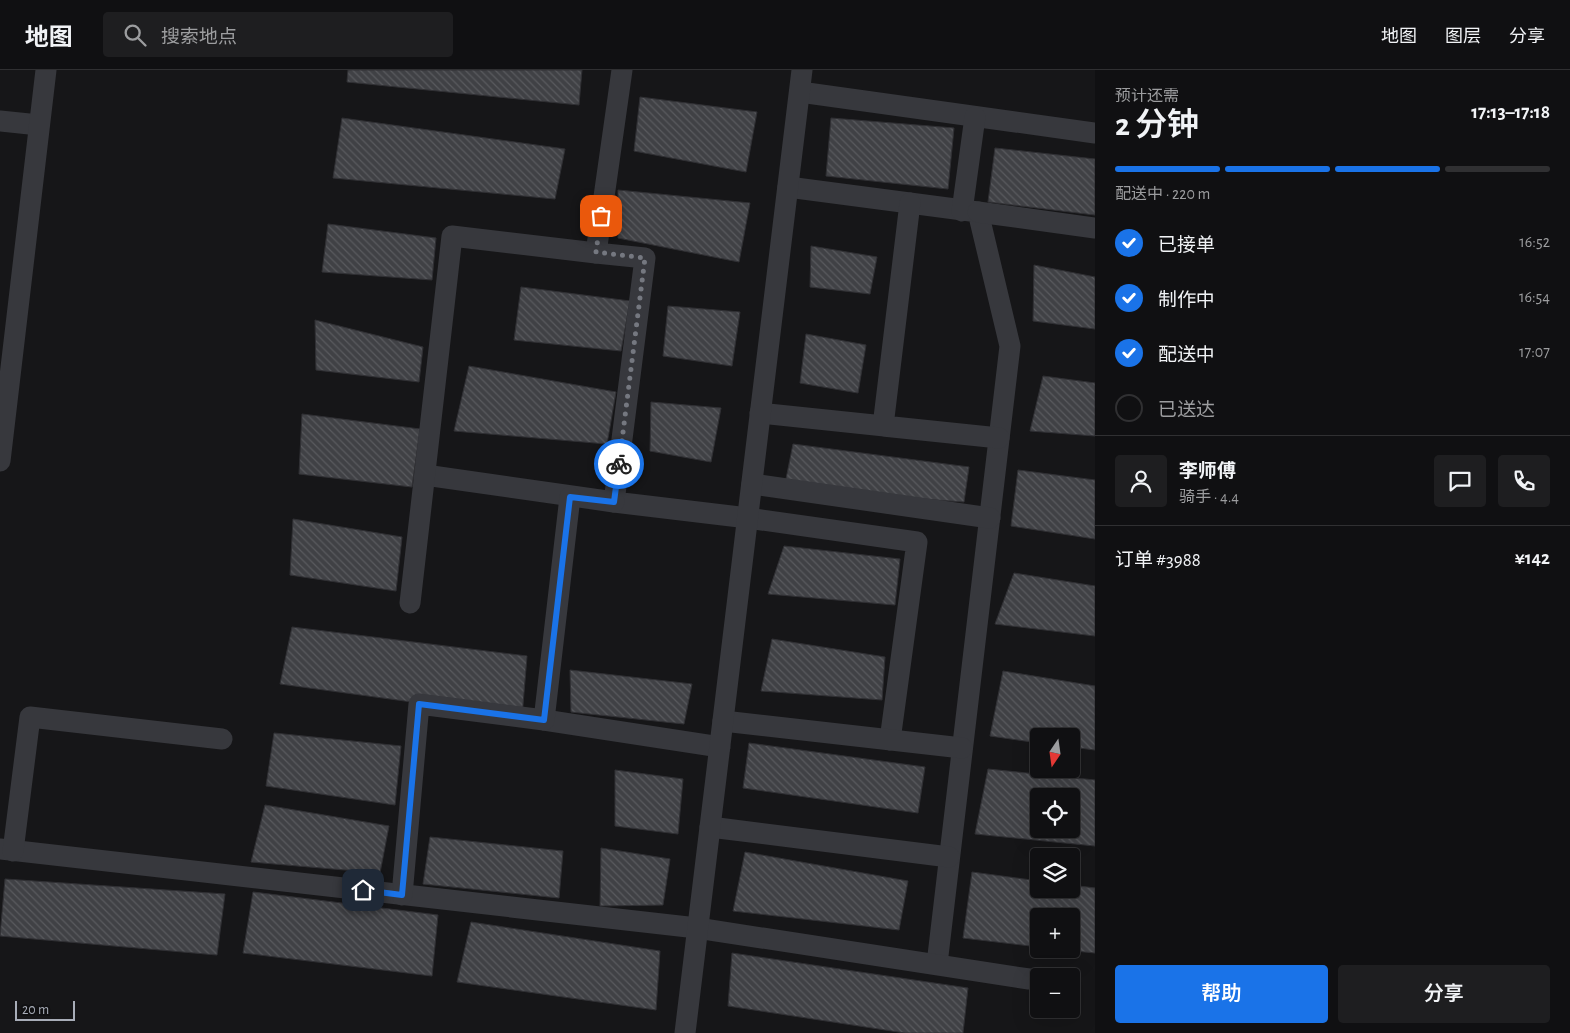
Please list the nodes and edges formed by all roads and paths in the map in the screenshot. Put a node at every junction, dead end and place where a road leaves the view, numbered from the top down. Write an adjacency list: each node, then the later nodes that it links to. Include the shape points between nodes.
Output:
1 (46, 70): 7 (street)
2 (622, 70): 13 (street)
3 (802, 70): 4 (street)
4 (800, 92): 5 (street); 9 (street)
5 (975, 116): 8 (street); 11 (street)
6 (0, 121): 7 (street)
7 (39, 125): 17 (street)
8 (1095, 133)
9 (788, 187): 10 (street); 14 (street)
10 (910, 203): 11 (street); 15 (street)
11 (970, 212): 12 (street); 16 (street, via 1010,346)
12 (1095, 228)
13 (596, 252): 18 (street, via 452,236); 21 (street, via 645,258)
14 (760, 413): 15 (street); 19 (street)
15 (883, 426): 16 (street)
16 (999, 438): 24 (street)
17 (0, 462)
18 (425, 475): 20 (street); 26 (street)
19 (752, 484): 22 (street); 23 (street)
20 (570, 497): 21 (street); 27 (street)
21 (614, 502): 23 (street)
22 (922, 508): 24 (street); 25 (street)
23 (748, 518): 25 (street); 28 (street)
24 (990, 518): 32 (street)
25 (917, 542): 30 (street)
26 (410, 603)
27 (544, 720): 31 (street); 36 (street, via 419,704)
28 (723, 721): 30 (street); 31 (street)
29 (222, 739): 34 (street, via 30,716)
30 (890, 740): 32 (street)
31 (720, 746): 33 (street)
32 (962, 748): 35 (street)
33 (710, 827): 35 (street); 37 (street)
34 (6, 850): 36 (street)
35 (949, 857): 38 (street)
36 (402, 895): 37 (street)
37 (697, 928): 38 (street); 40 (street)
38 (936, 964): 39 (street)
39 (1029, 979)
40 (685, 1033)

